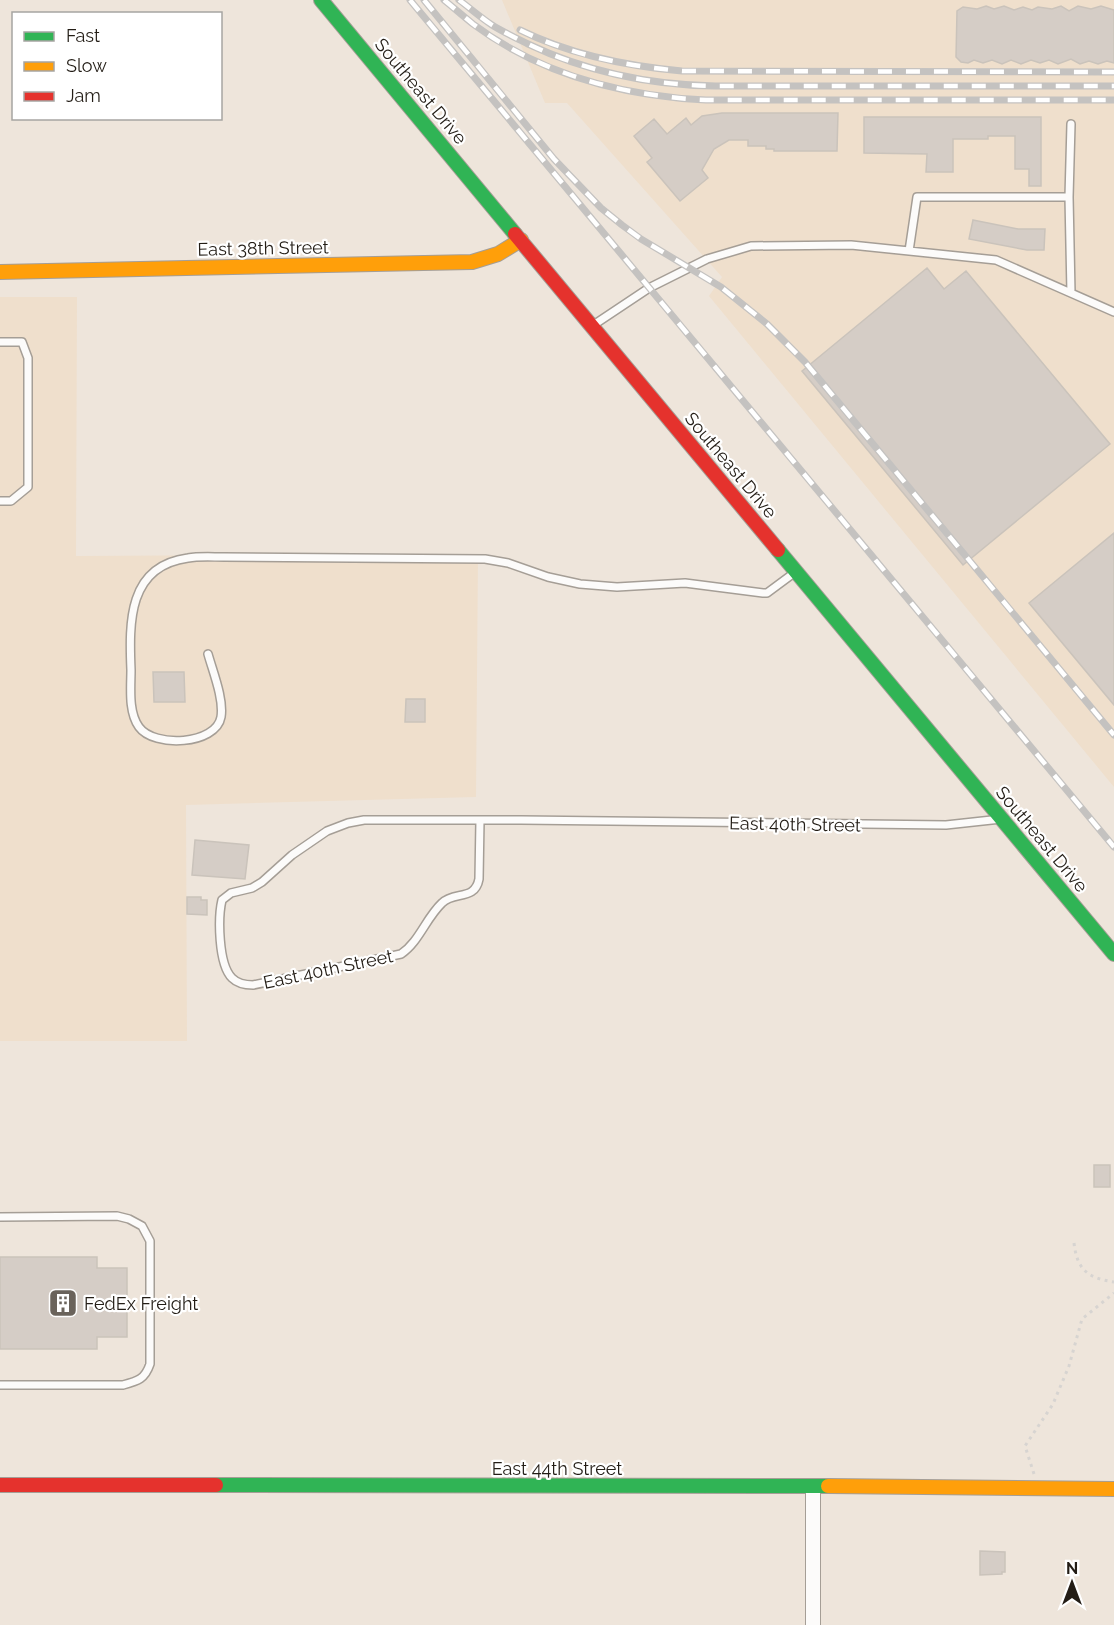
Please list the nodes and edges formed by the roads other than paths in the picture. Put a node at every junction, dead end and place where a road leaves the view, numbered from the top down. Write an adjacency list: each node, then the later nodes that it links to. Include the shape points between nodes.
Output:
1 (321, 0): 4 (street, Southeast Drive)
2 (1071, 124): 3 (lane)
3 (1069, 196): 5 (lane, via 917,196); 7 (lane)
4 (521, 240): 6 (street, East 38th Street, via 509,249 472,262); 9 (street, Southeast Drive)
5 (909, 251): 7 (lane, via 996,260); 9 (lane, via 851,245 751,246 707,259 649,288)
6 (0, 273)
7 (1071, 293): 8 (lane)
8 (1114, 312)
9 (592, 326): 12 (street, Southeast Drive)
10 (0, 342): 11 (lane, via 22,342 28,358 28,487 11,501)
11 (0, 501)
12 (796, 572): 13 (lane, via 763,593 685,583 617,587 580,584 485,559 180,559 147,576 131,625 133,714 147,735 186,740 204,736 217,727 220,704); 14 (street, Southeast Drive)
13 (208, 654)
14 (1002, 819): 15 (lane, East 40th Street, via 946,825); 16 (street, Southeast Drive)
15 (480, 820): 15 (lane, East 40th Street, via 477,887 442,902 411,946 400,954 254,985 241,983 228,974 222,946 222,900 258,885 327,831 364,820)
16 (1114, 954)
17 (0, 1217): 18 (lane, via 117,1216 142,1226 150,1241 147,1374 137,1382 123,1385)
18 (0, 1385)
19 (0, 1485): 20 (street, East 44th Street)
20 (813, 1486): 21 (street, East 44th Street); 22 (street)
21 (1114, 1489)
22 (813, 1625)

